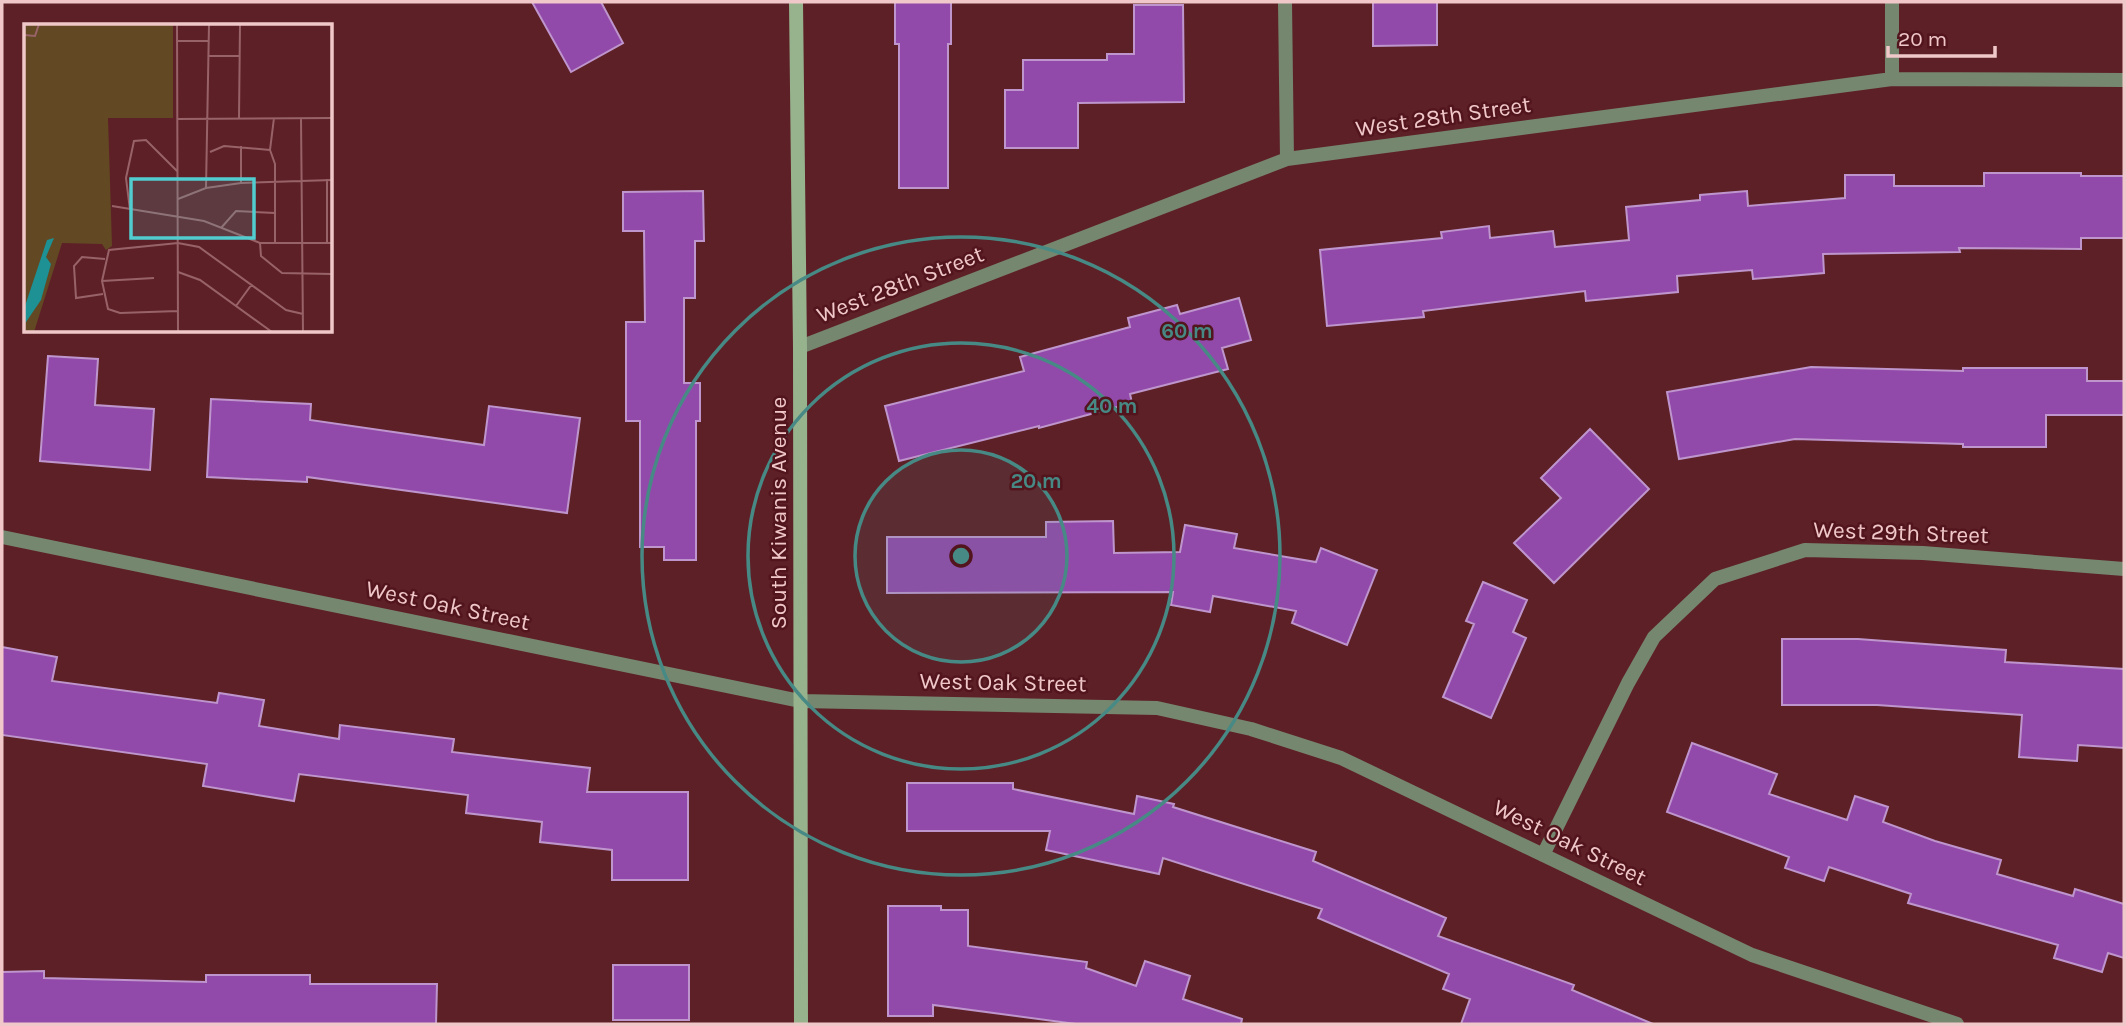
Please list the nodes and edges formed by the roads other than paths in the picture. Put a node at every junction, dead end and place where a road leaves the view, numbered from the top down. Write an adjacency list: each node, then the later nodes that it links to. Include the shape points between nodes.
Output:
1 (796, 2): 7 (main road, South Kiwanis Avenue)
2 (1285, 2): 6 (street)
3 (1892, 2): 4 (street)
4 (1892, 79): 5 (street, West 28th Street); 6 (street, West 28th Street)
5 (2124, 80)
6 (1287, 159): 7 (street, West 28th Street)
7 (800, 347): 10 (main road, South Kiwanis Avenue)
8 (2, 537): 10 (street, West Oak Street)
9 (2124, 569): 11 (street, West 29th Street, via 1923,552 1805,550 1715,579 1654,637)
10 (800, 701): 11 (street, West Oak Street, via 1157,708 1251,729 1341,758); 12 (main road, South Kiwanis Avenue)
11 (1543, 855): 13 (street, West Oak Street, via 1752,955)
12 (801, 1024)
13 (1957, 1024)

